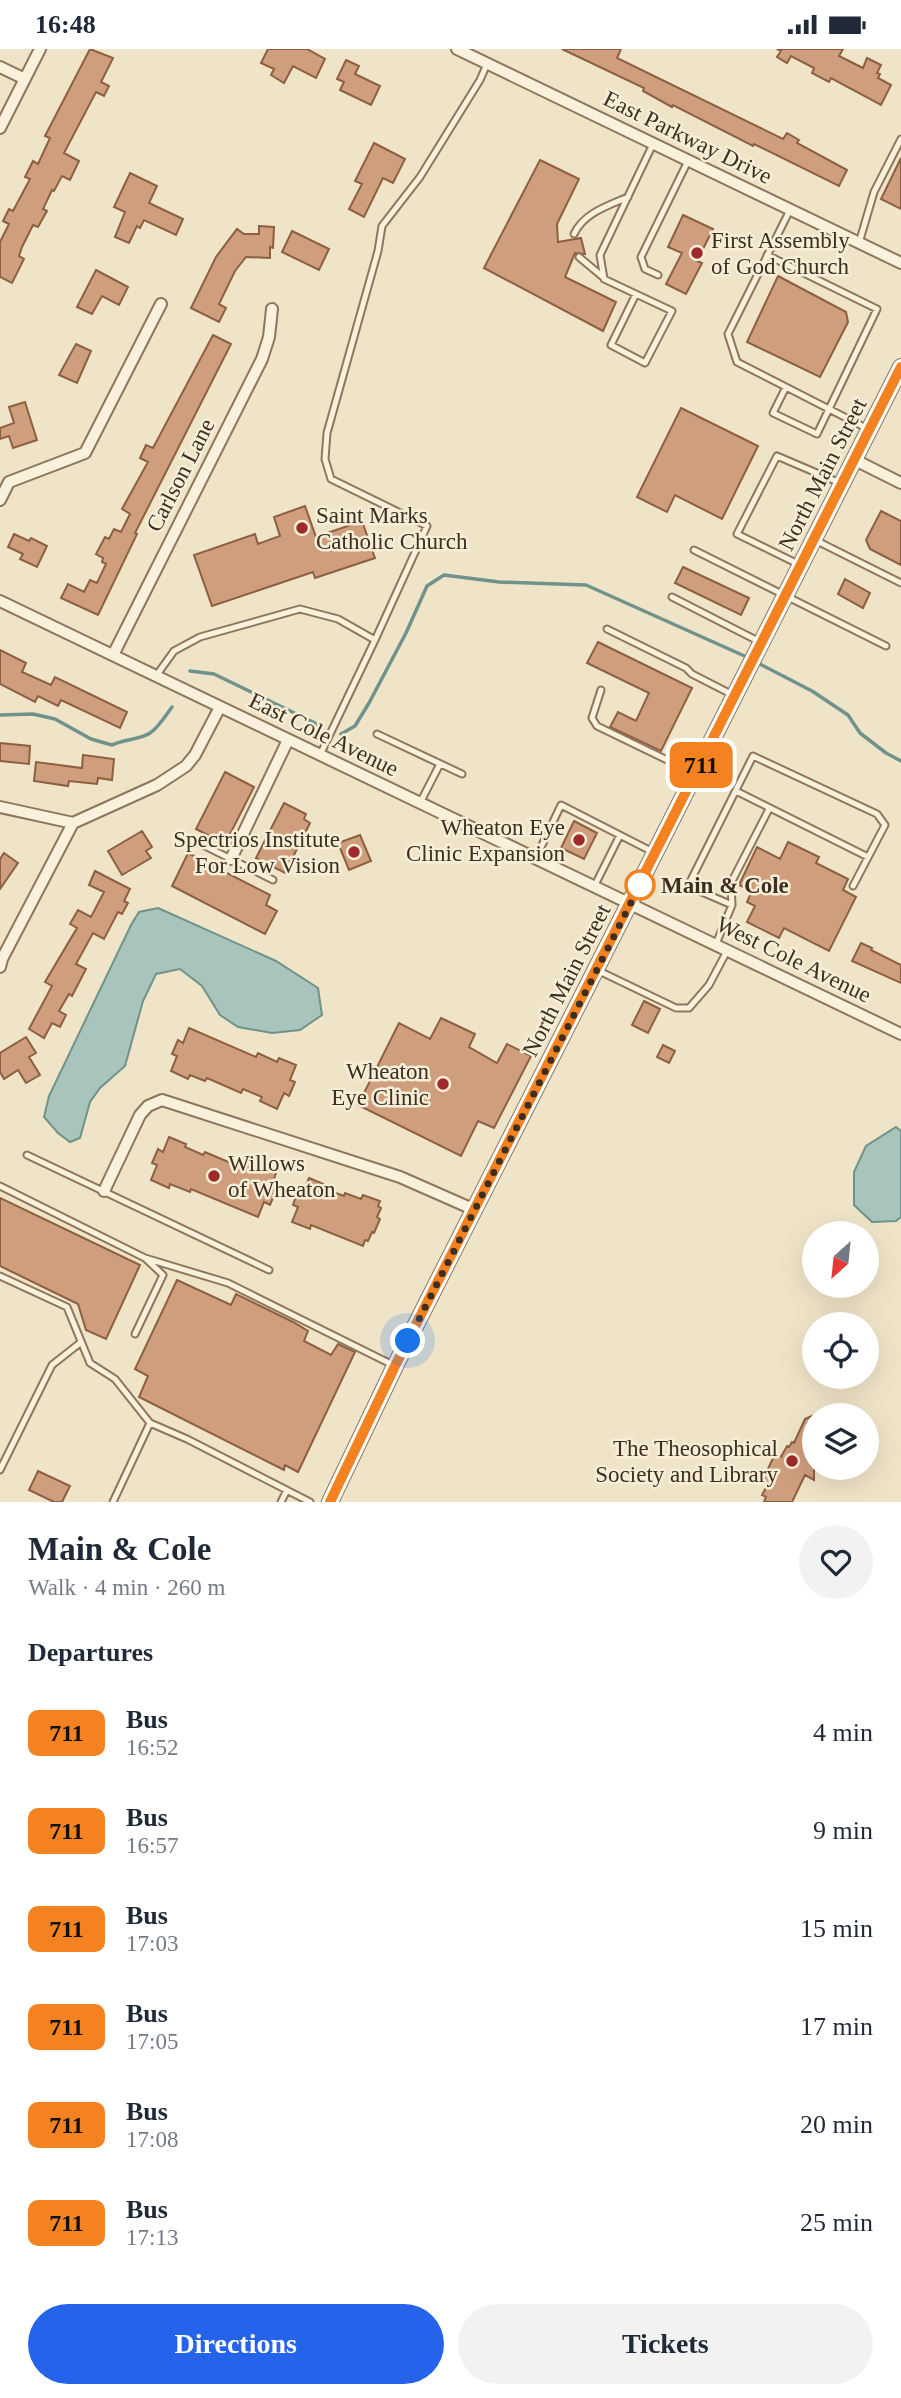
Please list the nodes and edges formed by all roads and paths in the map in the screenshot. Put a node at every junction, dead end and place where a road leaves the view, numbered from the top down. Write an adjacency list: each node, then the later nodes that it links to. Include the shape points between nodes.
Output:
1 (40, 49): 6 (street)
2 (457, 49): 4 (street, East Parkway Drive)
3 (485, 49): 4 (street)
4 (483, 62): 9 (street, East Parkway Drive); 39 (lane, via 480,80 420,177 382,226 379,251 327,433 325,459 331,479 427,526)
5 (0, 67): 6 (street)
6 (25, 79): 7 (street)
7 (0, 128)
8 (901, 139): 14 (lane, via 874,192)
9 (653, 144): 10 (street, East Parkway Drive); 11 (lane)
10 (688, 161): 12 (street, East Parkway Drive); 18 (lane, via 641,257 645,269)
11 (628, 197): 13 (lane, via 579,222); 19 (lane, via 600,255)
12 (790, 210): 14 (street, East Parkway Drive); 15 (lane)
13 (574, 234)
14 (859, 243): 17 (street, East Parkway Drive)
15 (767, 255): 24 (lane, via 728,334 737,362); 25 (lane, via 877,309)
16 (579, 257): 19 (lane)
17 (901, 263)
18 (658, 275)
19 (604, 279): 20 (lane)
20 (636, 294): 20 (lane, via 672,311 645,363 611,345)
21 (161, 305): 30 (street, via 85,453 9,482)
22 (272, 309): 42 (street, Carlson Lane, via 262,359)
23 (901, 367): 26 (street, North Main Street)
24 (786, 387): 25 (lane); 25 (lane, via 773,413 817,434)
25 (829, 409): 26 (lane)
26 (870, 430): 27 (street, North Main Street)
27 (855, 460): 28 (street); 29 (street, North Main Street)
28 (900, 480)
29 (843, 484): 31 (street, North Main Street); 33 (lane, via 777,456 737,534)
30 (0, 500)
31 (815, 540): 33 (street, North Main Street); 34 (lane)
32 (694, 550): 35 (lane)
33 (802, 566): 35 (street, North Main Street)
34 (901, 583)
35 (786, 596): 40 (street, North Main Street); 41 (lane)
36 (672, 597): 40 (lane)
37 (0, 601): 42 (street, East Cole Avenue)
38 (607, 629): 45 (lane)
39 (376, 640): 43 (lane, via 338,619 300,609 200,637 173,651); 49 (lane)
40 (762, 645): 45 (street, North Main Street)
41 (886, 646)
42 (113, 655): 43 (street, East Cole Avenue)
43 (156, 676): 46 (street, East Cole Avenue)
44 (601, 691): 52 (lane, via 592,718 597,726)
45 (736, 697): 52 (street, North Main Street)
46 (220, 706): 48 (street, East Cole Avenue); 57 (street, via 195,755 179,773)
47 (377, 734): 50 (lane)
48 (288, 740): 49 (street, East Cole Avenue); 62 (street)
49 (320, 755): 54 (street, East Cole Avenue)
50 (440, 764): 51 (lane); 54 (lane)
51 (462, 774)
52 (696, 774): 60 (street, North Main Street)
53 (736, 791): 56 (lane); 61 (lane, via 753,756 877,814 885,825); 68 (lane, via 688,886)
54 (421, 803): 63 (street, East Cole Avenue)
55 (0, 807): 57 (street)
56 (769, 809): 61 (lane); 68 (lane, via 731,883)
57 (73, 823): 71 (street)
58 (620, 835): 60 (lane); 63 (lane, via 561,805); 66 (lane)
59 (200, 843): 62 (lane)
60 (656, 853): 67 (street, North Main Street)
61 (868, 857): 65 (lane)
62 (231, 859): 64 (lane)
63 (535, 859): 66 (street, East Cole Avenue)
64 (273, 880)
65 (853, 886)
66 (594, 887): 67 (street, East Cole Avenue)
67 (630, 904): 69 (street, West Cole Avenue); 72 (street, North Main Street)
68 (732, 905): 69 (lane)
69 (715, 945): 70 (street, West Cole Avenue)
70 (727, 951): 72 (lane, via 709,985 689,1008 676,1008); 73 (street, West Cole Avenue)
71 (0, 967)
72 (597, 970): 77 (street, North Main Street)
73 (901, 1034)
74 (27, 1155): 76 (lane)
75 (0, 1186): 78 (lane)
76 (104, 1191): 77 (street, via 140,1115 162,1100 400,1177); 79 (lane)
77 (474, 1210): 83 (street, North Main Street)
78 (145, 1258): 81 (lane, via 163,1275); 83 (lane, via 228,1283)
79 (269, 1270)
80 (0, 1276): 82 (lane, via 67,1307)
81 (135, 1333)
82 (80, 1343): 84 (lane, via 90,1363 115,1379); 85 (lane, via 52,1365)
83 (395, 1366): 90 (street, North Main Street)
84 (150, 1423): 86 (lane); 87 (lane)
85 (0, 1470)
86 (287, 1490): 88 (lane); 89 (lane)
87 (113, 1502)
88 (281, 1502)
89 (310, 1502)
90 (330, 1502)

